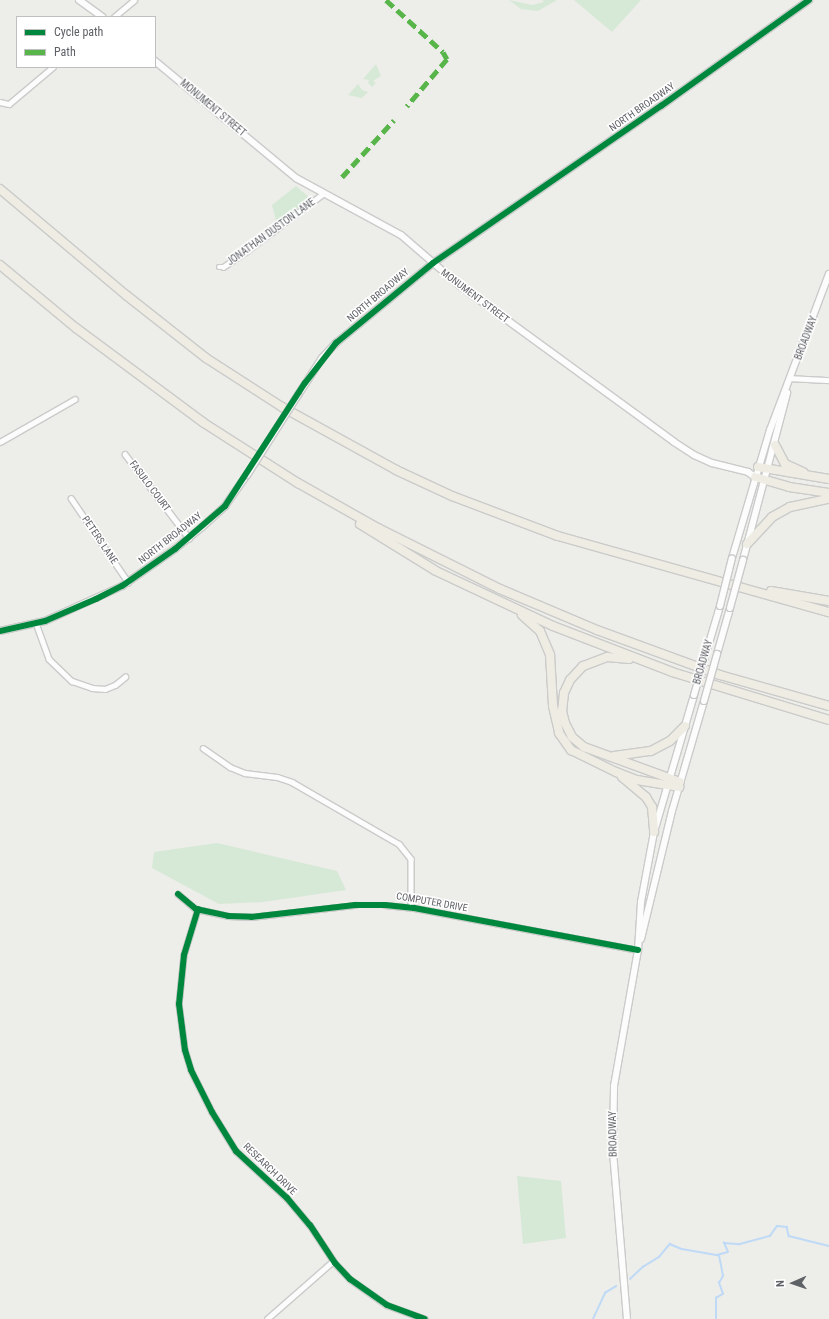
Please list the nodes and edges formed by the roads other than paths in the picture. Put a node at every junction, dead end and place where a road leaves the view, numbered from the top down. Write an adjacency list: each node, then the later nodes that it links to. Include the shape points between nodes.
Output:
1 (79, 0): 4 (main road)
2 (134, 0): 5 (street)
3 (809, 0): 11 (main road, NORTH BROADWAY, via 656,110)
4 (101, 16)
5 (115, 16)
6 (156, 62): 10 (main road, MONUMENT STREET, via 280,166)
7 (52, 68): 8 (street, via 9,104)
8 (2, 104)
9 (0, 189): 34 (highway, via 126,295 206,358 332,437 445,493 508,518 612,552)
10 (323, 194): 11 (main road, MONUMENT STREET, via 379,222 424,253); 13 (street, JONATHAN DUSTON LANE, via 223,268)
11 (432, 263): 23 (main road, MONUMENT STREET, via 694,455); 31 (main road, NORTH BROADWAY, bridge, via 336,343 298,395 225,506)
12 (0, 265): 30 (highway, via 76,328 161,392 247,452)
13 (219, 267)
14 (829, 274): 15 (main road, BROADWAY)
15 (790, 378): 16 (street); 19 (main road, BROADWAY); 21 (main road, BROADWAY)
16 (829, 380)
17 (75, 399): 18 (street)
18 (0, 442)
19 (775, 445): 22 (main road, BROADWAY); 24 (highway, via 785,464)
20 (126, 454): 31 (street, FASULO COURT)
21 (758, 467): 22 (highway); 23 (main road, BROADWAY)
22 (767, 471): 24 (highway); 26 (main road, BROADWAY)
23 (752, 474): 26 (highway); 44 (main road, BROADWAY, bridge, via 720,606)
24 (811, 475): 25 (highway)
25 (829, 479)
26 (765, 480): 27 (highway, via 789,487); 32 (main road, BROADWAY)
27 (829, 493)
28 (71, 498): 33 (street, PETERS LANE)
29 (829, 499): 32 (highway, via 790,507 772,517)
30 (332, 503): 36 (highway, via 414,559); 42 (highway, via 475,577 597,630 720,674)
31 (189, 538): 33 (main road, NORTH BROADWAY)
32 (747, 544): 49 (main road, BROADWAY, bridge)
33 (128, 582): 38 (main road, NORTH BROADWAY, via 69,612)
34 (729, 584): 35 (highway); 37 (highway)
35 (829, 601)
36 (515, 609): 40 (highway); 47 (highway, via 540,631 550,655 553,706 560,733 571,750)
37 (829, 612)
38 (36, 623): 39 (main road, NORTH BROADWAY); 41 (street, via 49,659 72,681 104,689)
39 (0, 631)
40 (638, 660): 43 (highway, via 754,699); 46 (highway, via 607,657 583,666 570,680 564,693 562,711 572,737 584,747)
41 (125, 677)
42 (829, 706)
43 (829, 720)
44 (686, 726): 46 (highway, via 670,741 651,751); 48 (main road, BROADWAY)
45 (203, 748): 53 (street, COMPUTER DRIVE, via 230,767 245,773 277,777 297,784 399,844 411,859)
46 (606, 756): 48 (highway)
47 (616, 772): 50 (highway); 51 (highway, via 646,797 652,807)
48 (669, 778): 49 (highway); 50 (main road, BROADWAY)
49 (680, 784): 50 (highway); 55 (main road, BROADWAY)
50 (667, 786): 51 (main road, BROADWAY)
51 (654, 832): 55 (main road, BROADWAY, via 642,902)
52 (178, 894): 54 (street, COMPUTER DRIVE)
53 (411, 907): 54 (street, COMPUTER DRIVE, via 355,905 251,917); 55 (street, COMPUTER DRIVE)
54 (198, 909): 56 (street, RESEARCH DRIVE, via 184,955 179,1004 181,1028 191,1070 221,1129 236,1151 286,1198 310,1225)
55 (638, 950): 59 (main road, BROADWAY, via 617,1062 612,1117)
56 (333, 1261): 57 (street); 58 (street, RESEARCH DRIVE, via 369,1294 387,1305)
57 (267, 1319)
58 (425, 1319)
59 (627, 1319)

